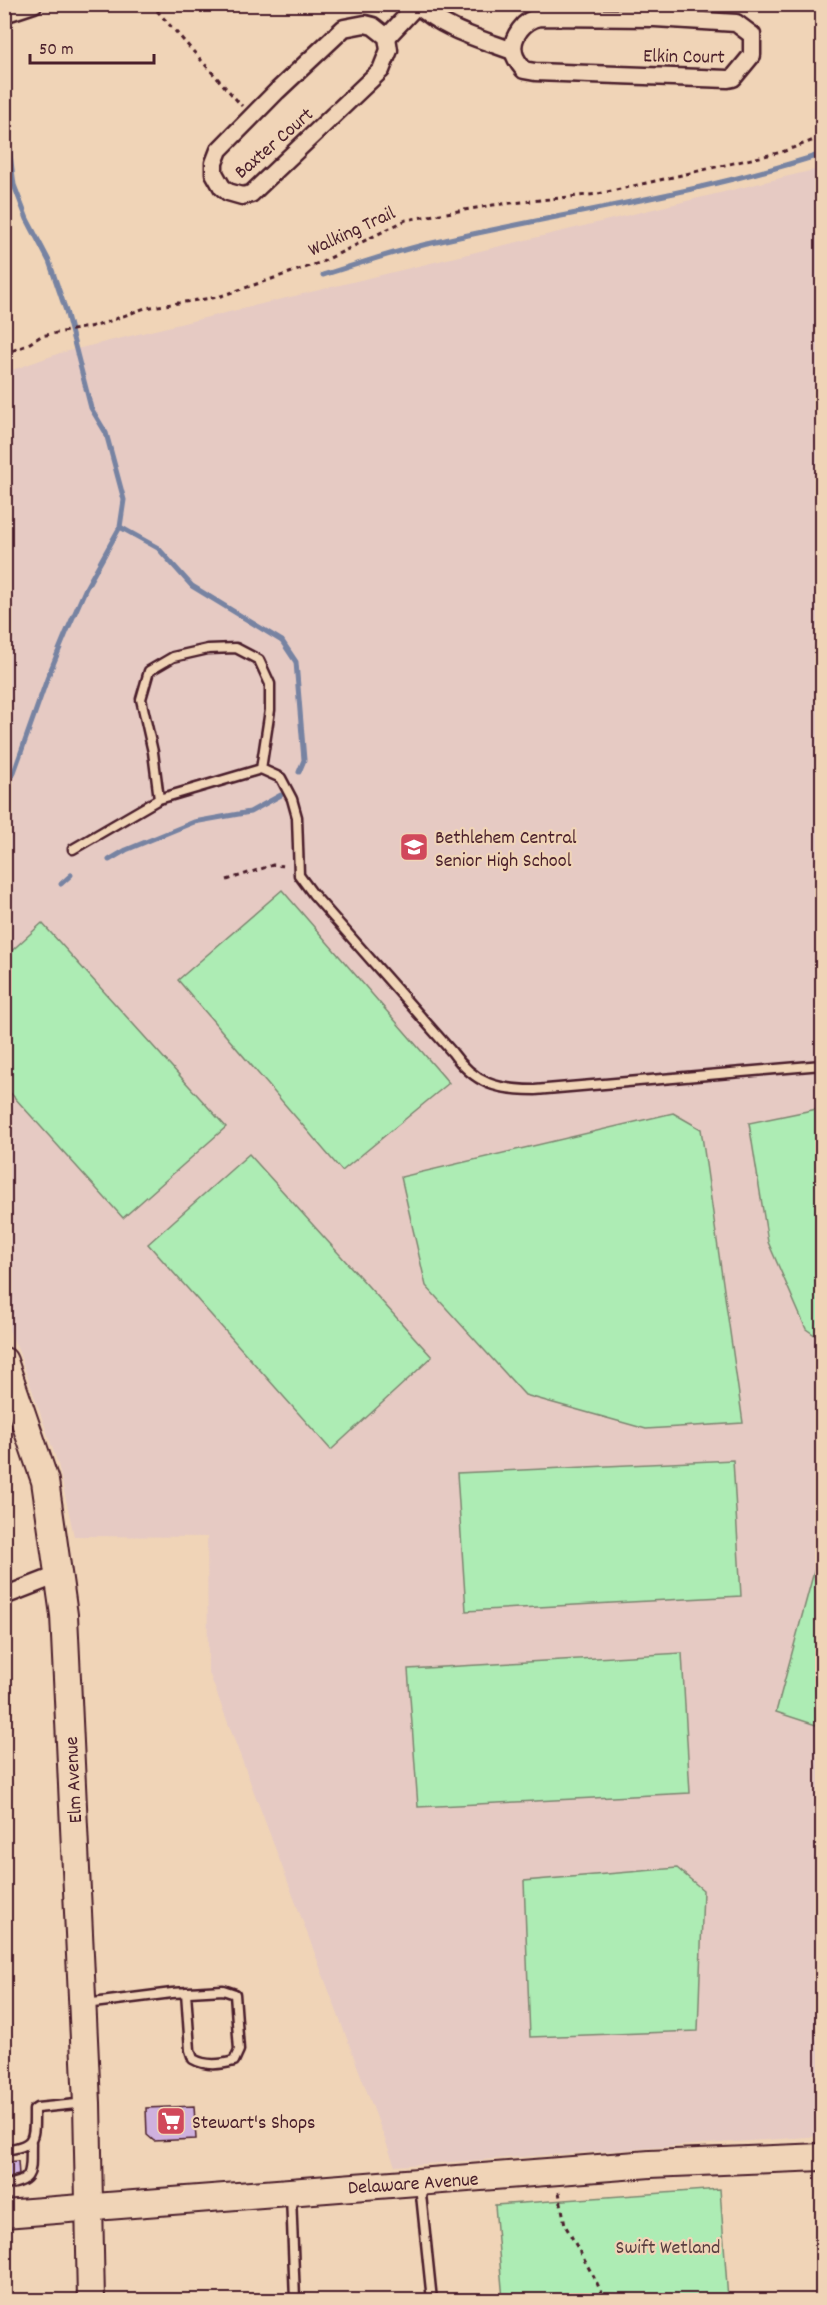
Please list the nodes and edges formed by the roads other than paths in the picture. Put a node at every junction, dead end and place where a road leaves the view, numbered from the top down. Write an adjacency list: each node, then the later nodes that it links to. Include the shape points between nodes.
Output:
1 (33, 5): 3 (street)
2 (417, 5): 4 (street); 5 (street, Elkin Court, via 444,24)
3 (4, 14)
4 (387, 37): 4 (street, Baxter Court, via 389,50 381,69 266,181 242,196 222,187 214,173 219,150 344,28 365,24)
5 (513, 51): 5 (street, Elkin Court, via 524,70 535,72 728,79 752,55 752,35 736,23 540,17 523,24)
6 (261, 769): 7 (lane); 7 (lane, via 270,684 259,660 236,648 173,657 149,671 141,699); 9 (lane, via 281,778 292,800 297,817 299,876 464,1069 496,1087 535,1090)
7 (159, 799): 8 (lane)
8 (74, 849)
9 (822, 1065)
10 (4, 1361): 11 (main road, Elm Avenue, via 45,1481)
11 (58, 1575): 12 (street); 14 (main road, Elm Avenue, via 64,1615)
12 (4, 1596)
13 (186, 1992): 13 (lane, via 223,1990 235,1994 239,2050 234,2061 200,2063 192,2059); 14 (lane)
14 (82, 2004): 15 (main road, Elm Avenue)
15 (87, 2103): 16 (lane, via 34,2110); 22 (main road, Elm Avenue)
16 (31, 2143): 17 (lane); 20 (lane, via 26,2179 21,2184)
17 (4, 2150)
18 (822, 2157): 19 (main road, Delaware Avenue, via 650,2164)
19 (420, 2181): 21 (main road, Delaware Avenue); 26 (lane)
20 (4, 2185)
21 (291, 2191): 22 (main road, Delaware Avenue); 25 (lane)
22 (90, 2206): 23 (main road, Delaware Avenue); 24 (main road, Elm Avenue)
23 (4, 2214)
24 (91, 2301)
25 (295, 2301)
26 (432, 2301)

